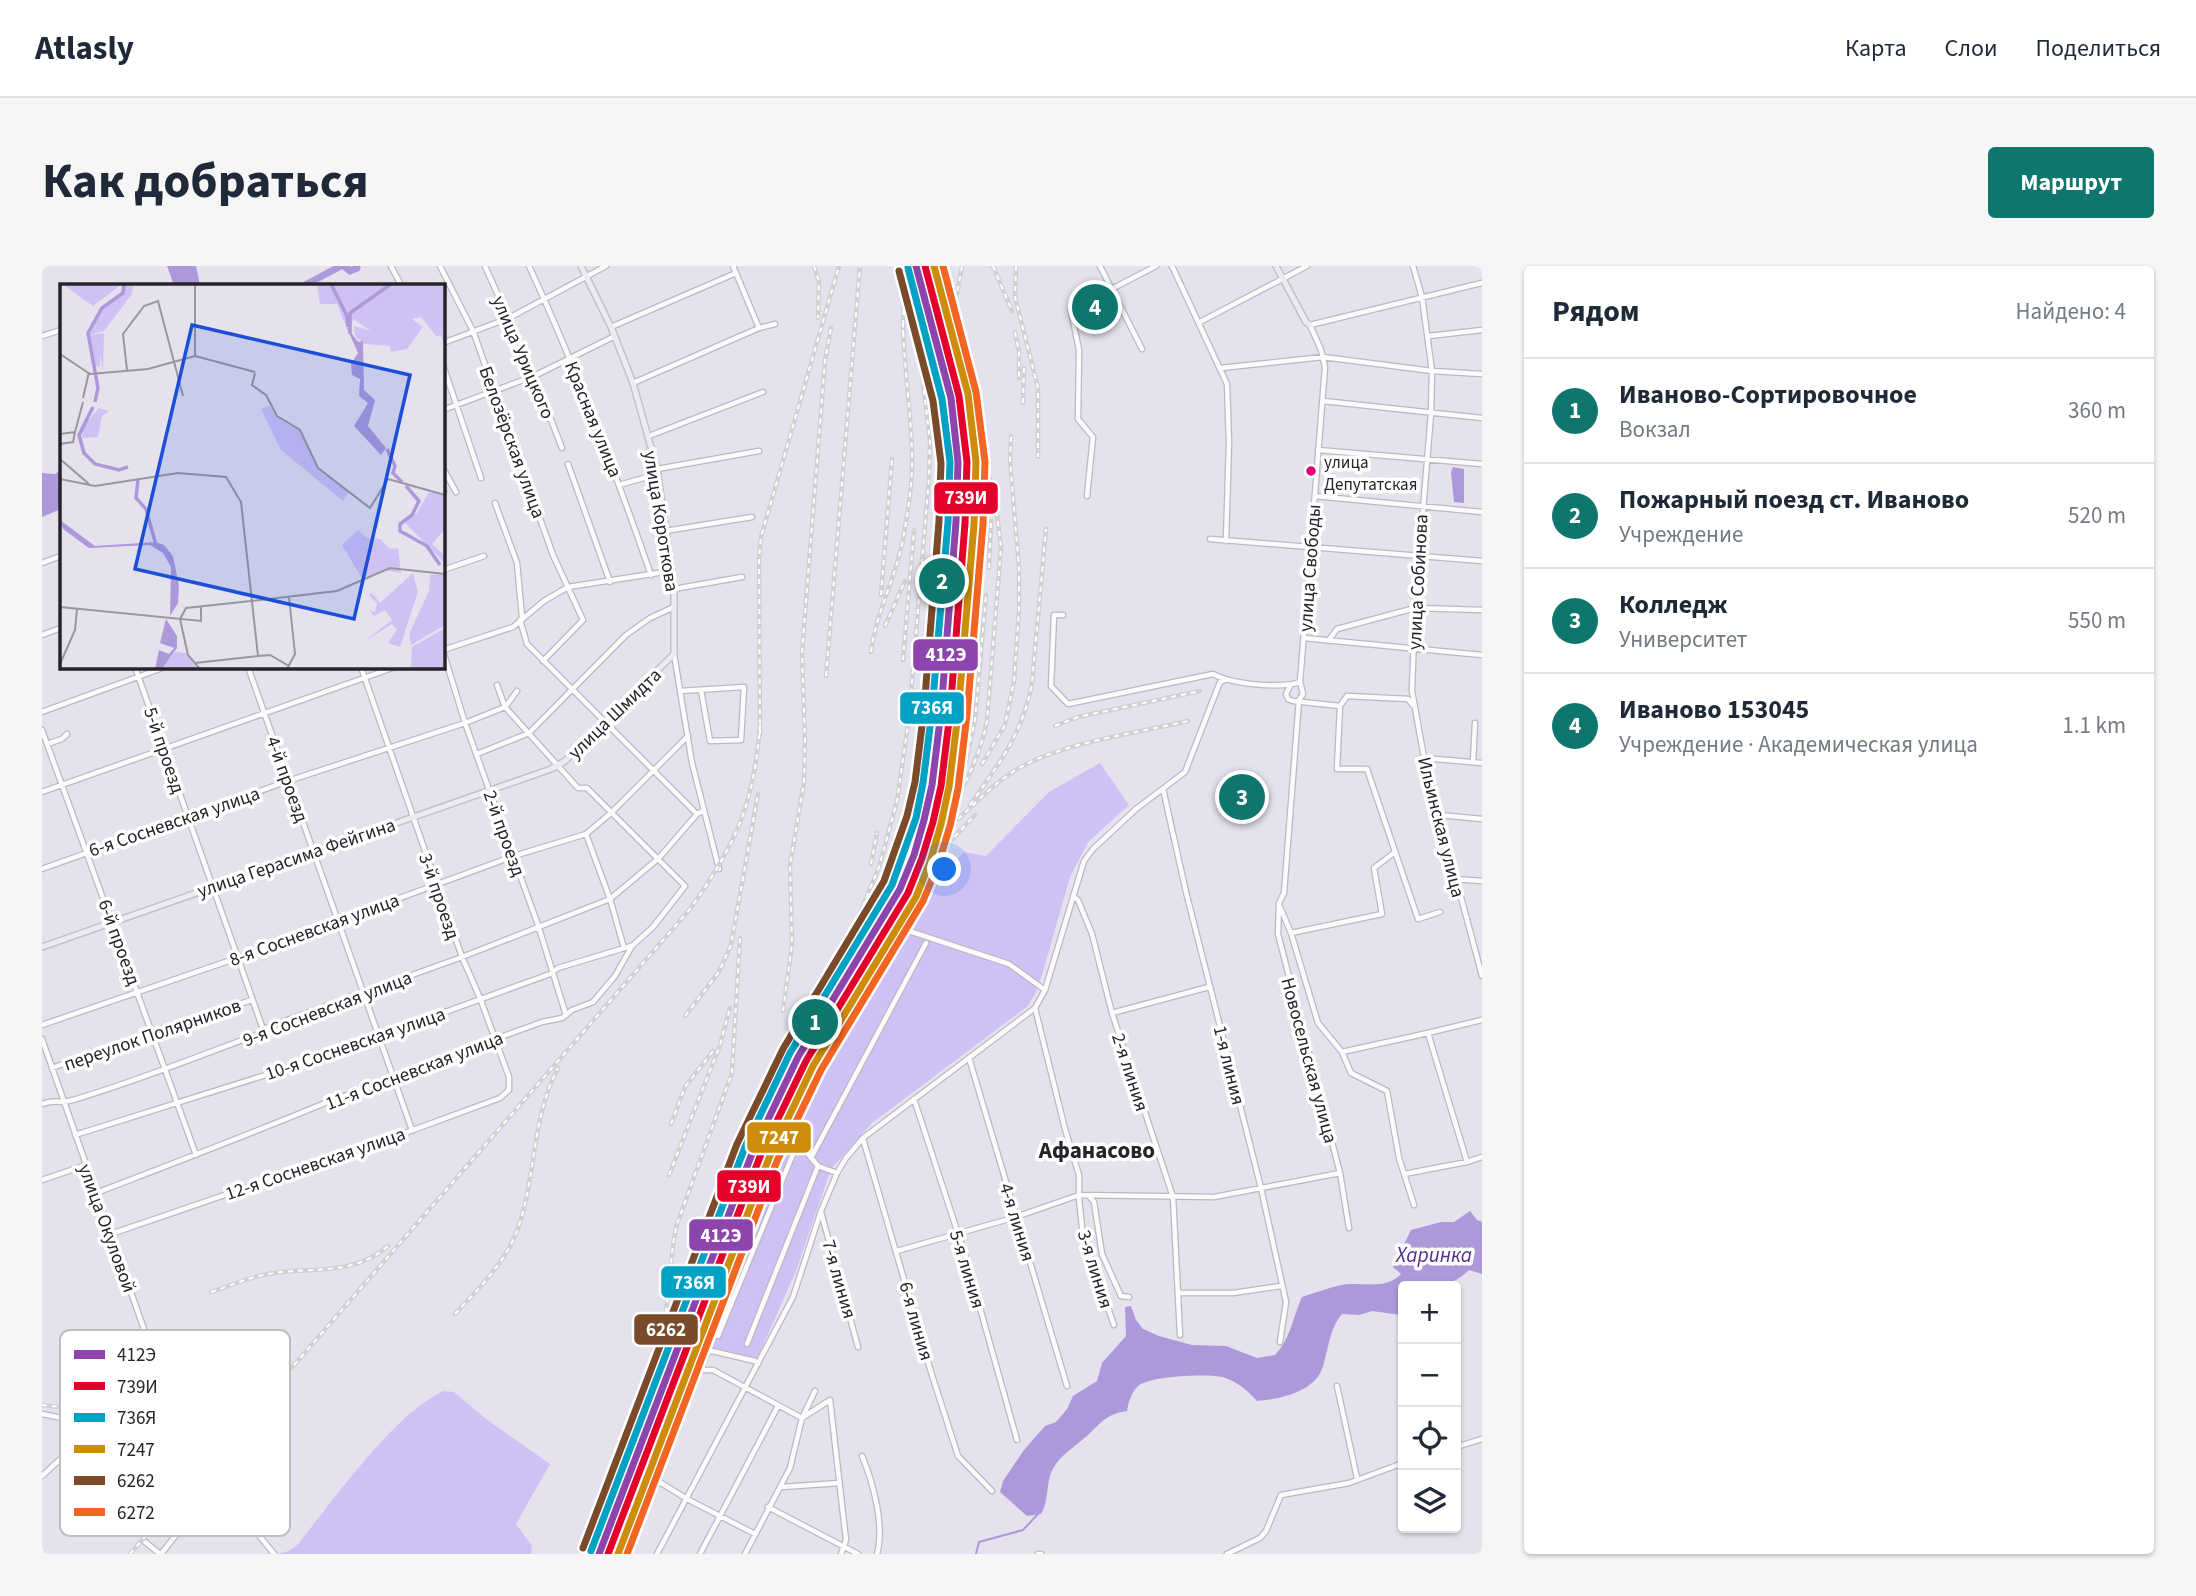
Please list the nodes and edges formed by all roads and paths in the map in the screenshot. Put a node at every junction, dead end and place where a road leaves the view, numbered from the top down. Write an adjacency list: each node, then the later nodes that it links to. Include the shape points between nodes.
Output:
1 (391, 266): 18 (street)
2 (440, 266): 30 (street, Белозёрская улица)
3 (485, 266): 22 (street, улица Урицкого)
4 (529, 266): 21 (street, Красная улица)
5 (581, 266): 15 (main road, улица Короткова)
6 (606, 266): 15 (street)
7 (733, 266): 14 (street)
8 (1100, 266): 19 (street)
9 (1156, 266): 19 (street)
10 (1172, 266): 23 (street)
11 (1278, 266): 16 (main road, улица Свободы)
12 (1307, 266): 16 (street)
13 (1413, 266): 20 (street, улица Собинова)
14 (736, 273): 26 (street); 27 (street)
15 (586, 277): 21 (street); 26 (main road, улица Короткова)
16 (1284, 278): 23 (street); 25 (main road, улица Свободы)
17 (1482, 283): 20 (street)
18 (400, 284)
19 (1112, 288): 35 (street); 63 (street, via 1071,310 1079,350 1079,419 1093,437)
20 (1422, 297): 25 (street); 33 (street, улица Собинова)
21 (544, 299): 22 (street); 37 (street, Красная улица)
22 (509, 318): 30 (street); 42 (street, улица Урицкого)
23 (1200, 322): 39 (street)
24 (775, 324): 27 (street)
25 (1310, 324): 36 (street, улица Свободы)
26 (611, 327): 32 (main road, улица Короткова)
27 (760, 328): 43 (street)
28 (60, 330): 31 (street)
29 (1482, 330): 33 (street)
30 (473, 331): 34 (street); 44 (street, Белозёрская улица)
31 (42, 335)
32 (615, 336): 37 (street); 43 (main road, улица Короткова)
33 (1429, 336): 40 (street, улица Собинова)
34 (444, 342)
35 (1142, 349)
36 (1324, 357): 39 (street); 40 (street); 46 (street, улица Свободы)
37 (570, 359): 42 (street); 61 (street, Красная улица)
38 (444, 368): 47 (street)
39 (1221, 368): 71 (street, via 1228,409)
40 (1432, 371): 41 (street); 49 (street, улица Собинова)
41 (1482, 374)
42 (534, 376): 44 (street); 52 (street, улица Урицкого)
43 (634, 383): 51 (main road, улица Короткова)
44 (494, 392): 47 (street); 83 (street, Белозёрская улица)
45 (763, 393): 51 (street)
46 (1322, 401): 49 (street); 53 (street, улица Свободы)
47 (456, 406): 48 (street); 60 (street)
48 (444, 410)
49 (1431, 414): 50 (street); 55 (street, улица Собинова)
50 (1482, 418)
51 (649, 436): 59 (main road, улица Короткова)
52 (562, 448)
53 (1318, 450): 55 (street); 64 (street, улица Свободы)
54 (760, 451): 59 (street)
55 (1426, 459): 57 (street); 66 (street, улица Собинова)
56 (568, 464): 82 (street)
57 (1482, 464)
58 (444, 470): 62 (street)
59 (658, 472): 61 (street); 69 (main road, улица Короткова)
60 (481, 478)
61 (619, 485): 80 (street, Красная улица)
62 (456, 492)
63 (1087, 495)
64 (1315, 496): 66 (street); 72 (street, улица Свободы)
65 (495, 503): 89 (street, via 517,563)
66 (1422, 506): 67 (street); 75 (street, улица Собинова)
67 (1482, 512)
68 (752, 517): 69 (street)
69 (665, 531): 79 (main road, улица Короткова)
70 (1210, 539): 71 (street)
71 (1226, 541): 72 (street)
72 (1310, 548): 75 (street); 92 (street, улица Свободы)
73 (60, 556): 77 (street)
74 (484, 556): 78 (street)
75 (1420, 557): 76 (street); 86 (street, улица Собинова)
76 (1482, 561)
77 (42, 564)
78 (444, 570)
79 (671, 571): 80 (street); 84 (main road, улица Короткова)
80 (650, 575): 82 (street)
81 (742, 577): 84 (street)
82 (610, 582): 83 (street)
83 (568, 587): 89 (street); 99 (street, Белозёрская улица, via 583,620)
84 (674, 589): 85 (main road, улица Короткова)
85 (674, 607): 97 (main road, улица Короткова); 111 (street, via 626,635)
86 (1415, 608): 87 (street); 93 (street, via 1337,629); 94 (street, улица Собинова)
87 (1482, 610)
88 (1063, 615): 107 (street, via 1054,615 1051,686 1068,704 1213,674)
89 (521, 619): 95 (street, via 513,627); 99 (street, via 527,644)
90 (60, 628): 91 (street)
91 (42, 635)
92 (1304, 638): 93 (street); 110 (street, улица Свободы)
93 (1328, 641): 94 (street)
94 (1413, 649): 98 (street); 117 (street, улица Собинова)
95 (444, 650)
96 (444, 653): 122 (street, 2-й проезд)
97 (674, 653): 114 (street, улица Короткова); 121 (main road, улица Шмидта)
98 (1482, 654)
99 (543, 661): 111 (street)
100 (135, 668): 105 (street, 5-й проезд)
101 (162, 668): 105 (street)
102 (248, 668): 120 (street, 4-й проезд)
103 (361, 668): 106 (street, 3-й проезд)
104 (392, 668): 106 (street)
105 (139, 677): 119 (street); 129 (street, 5-й проезд)
106 (365, 677): 120 (street); 130 (street, 3-й проезд)
107 (1225, 680): 109 (street); 140 (street, via 1220,682 1185,772)
108 (497, 685): 118 (street)
109 (1292, 685): 110 (street); 115 (street, via 1287,696)
110 (1301, 685): 115 (street)
111 (573, 689): 121 (street); 125 (street)
112 (701, 690): 112 (street, via 744,687 741,740 710,741); 114 (street)
113 (517, 691): 118 (street)
114 (680, 691): 127 (street, улица Короткова)
115 (1299, 700): 116 (street); 164 (street, Новосельская улица)
116 (1340, 706): 117 (street, via 1347,696 1408,699); 153 (street, via 1337,769 1367,769)
117 (1414, 706): 132 (street, Ильинская улица)
118 (505, 707): 122 (street, 6-я Сосневская улица); 125 (street)
119 (42, 712)
120 (264, 712): 129 (street); 138 (street, 4-й проезд)
121 (606, 722): 135 (main road, улица Шмидта); 137 (street)
122 (465, 723): 130 (street, 6-я Сосневская улица); 131 (street, 2-й проезд)
123 (1475, 723): 133 (street)
124 (42, 730): 128 (street, 6-й проезд)
125 (529, 733): 131 (street); 135 (street)
126 (67, 734): 128 (street)
127 (688, 736): 137 (street); 143 (street, улица Короткова)
128 (47, 744): 139 (street, 6-й проезд)
129 (165, 748): 139 (street); 147 (street, 5-й проезд)
130 (388, 748): 138 (street, 6-я Сосневская улица); 148 (street, 3-й проезд)
131 (477, 754): 141 (street, 2-й проезд)
132 (1424, 758): 133 (street); 146 (street, Ильинская улица)
133 (1473, 762): 134 (street)
134 (1482, 763)
135 (559, 765): 136 (main road, улица Шмидта); 144 (street, via 578,788 587,788)
136 (551, 769): 141 (main road, улица Герасима Фейгина)
137 (653, 770): 144 (street); 145 (street)
138 (288, 781): 147 (street, 6-я Сосневская улица); 151 (street, 4-й проезд)
139 (62, 785): 142 (street); 152 (street, 6-й проезд)
140 (1163, 789): 162 (street, via 1093,849); 178 (street, 1-я линия)
141 (489, 790): 148 (main road, улица Герасима Фейгина); 154 (street, 2-й проезд)
142 (42, 792)
143 (704, 811): 145 (street); 157 (street, улица Короткова)
144 (611, 813): 150 (street); 155 (street)
145 (697, 814): 155 (street)
146 (1438, 815): 149 (street); 158 (street, Ильинская улица)
147 (188, 816): 152 (street, 6-я Сосневская улица); 161 (street, 5-й проезд)
148 (412, 817): 151 (main road, улица Герасима Фейгина); 160 (street, 3-й проезд)
149 (1482, 819)
150 (586, 834): 154 (street, 8-я Сосневская улица); 163 (street)
151 (313, 851): 161 (main road, улица Герасима Фейгина); 167 (street, 4-й проезд)
152 (86, 852): 156 (street, 6-я Сосневская улица); 166 (street, 6-й проезд)
153 (1395, 852): 165 (street, via 1418,919); 169 (street, via 1374,868 1382,914)
154 (514, 856): 160 (street, 8-я Сосневская улица); 168 (street, 2-й проезд)
155 (659, 858): 163 (street); 171 (street, 11-я Сосневская улица, via 685,886)
156 (42, 869)
157 (719, 869)
158 (1455, 880): 159 (street); 177 (street, Ильинская улица)
159 (1482, 881)
160 (437, 885): 167 (street, 8-я Сосневская улица); 174 (street, 3-й проезд)
161 (212, 887): 166 (main road, улица Герасима Фейгина); 175 (street, 5-й проезд)
162 (1073, 896): 179 (street); 186 (street, 2-я линия, via 1092,934)
163 (610, 899): 168 (street, 9-я Сосневская улица); 173 (street)
164 (1279, 903): 169 (street); 218 (street, Новосельская улица, via 1278,934)
165 (1440, 912)
166 (112, 921): 172 (main road, улица Герасима Фейгина); 180 (street, 6-й проезд)
167 (337, 921): 175 (street, 8-я Сосневская улица); 181 (street, 4-й проезд)
168 (538, 925): 174 (street, 9-я Сосневская улица); 176 (street, 2-й проезд)
169 (1291, 933): 196 (street, via 1318,1023)
170 (926, 943): 213 (street)
171 (632, 946): 173 (street, 10-я Сосневская улица); 187 (street, 11-я Сосневская улица, via 593,1002)
172 (42, 947)
173 (624, 948): 176 (street, 10-я Сосневская улица)
174 (462, 957): 181 (street, 9-я Сосневская улица); 182 (street, 3-й проезд)
175 (237, 958): 180 (street, 8-я Сосневская улица); 183 (street, 5-й проезд)
176 (553, 972): 182 (street, 10-я Сосневская улица); 187 (street, 2-й проезд)
177 (1482, 976)
178 (1209, 987): 186 (street); 221 (street, 1-я линия)
179 (1045, 990): 184 (street, via 1009,964 891,925); 185 (street)
180 (138, 992): 189 (street, 8-я Сосневская улица); 190 (street, 6-й проезд)
181 (364, 993): 191 (street, 9-я Сосневская улица); 193 (street, 4-й проезд)
182 (480, 998): 193 (street, 10-я Сосневская улица); 195 (street, 3-й проезд)
183 (252, 1000): 190 (street, переулок Полярников); 191 (street, 5-й проезд)
184 (841, 1007)
185 (1035, 1008): 197 (street); 223 (street, 3-я линия, via 1080,1175)
186 (1112, 1013): 225 (street, 2-я линия)
187 (566, 1015): 195 (street, 11-я Сосневская улица)
188 (1482, 1020): 192 (street)
189 (42, 1025)
190 (151, 1032): 198 (street, переулок Полярников); 199 (street, 6-й проезд)
191 (264, 1032): 199 (street, 9-я Сосневская улица)
192 (1428, 1033): 196 (street); 214 (street)
193 (379, 1035): 200 (street, 4-й проезд); 204 (street, 10-я Сосневская улица)
194 (42, 1039): 198 (street, улица Окуловой)
195 (495, 1039): 200 (street, 11-я Сосневская улица); 201 (street, 3-й проезд)
196 (1342, 1052): 219 (street, via 1351,1073 1387,1091)
197 (969, 1058): 202 (street); 228 (street, 4-я линия)
198 (52, 1068): 203 (street, улица Окуловой)
199 (164, 1068): 203 (street, 9-я Сосневская улица); 204 (street, 6-й проезд)
200 (394, 1076): 207 (street, 4-й проезд); 211 (street, 11-я Сосневская улица)
201 (509, 1083): 207 (street, 12-я Сосневская улица, via 509,1090 499,1098)
202 (914, 1099): 209 (street); 230 (street, 5-я линия)
203 (64, 1102): 205 (street, 9-я Сосневская улица, via 55,1099); 208 (street, улица Окуловой)
204 (177, 1103): 208 (street, 10-я Сосневская улица); 211 (street, 6-й проезд)
205 (42, 1104)
206 (778, 1128): 210 (street)
207 (412, 1129): 231 (street, 12-я Сосневская улица)
208 (75, 1135): 215 (street, улица Окуловой)
209 (863, 1138): 217 (street); 232 (street, 6-я линия)
210 (798, 1142): 213 (street); 239 (street)
211 (196, 1155): 222 (street, 11-я Сосневская улица)
212 (1482, 1157): 214 (street)
213 (811, 1158): 216 (street)
214 (1467, 1162): 219 (street)
215 (86, 1165): 220 (street); 222 (street, улица Окуловой)
216 (818, 1166): 217 (street); 241 (street)
217 (837, 1173): 227 (street)
218 (1340, 1173): 221 (street); 229 (street, Новосельская улица)
219 (1404, 1174): 226 (street)
220 (42, 1180)
221 (1262, 1188): 225 (street, via 1214,1197); 233 (street, 1-я линия)
222 (96, 1193): 231 (street, улица Окуловой)
223 (1079, 1195): 224 (street); 228 (street); 236 (street, 3-я линия, via 1083,1237)
224 (1088, 1195): 225 (street); 235 (street, via 1094,1202 1102,1254 1121,1296)
225 (1173, 1197): 234 (street, 2-я линия)
226 (1414, 1205)
227 (821, 1211): 242 (street, 7-я линия); 243 (street, via 793,1297)
228 (1016, 1217): 230 (street); 245 (street, 4-я линия)
229 (1349, 1228)
230 (957, 1233): 232 (street); 254 (street, 5-я линия)
231 (111, 1234): 237 (street, улица Окуловой)
232 (897, 1251): 264 (street, 6-я линия, via 958,1456)
233 (1282, 1286): 234 (street, via 1233,1293); 240 (street, 1-я линия, via 1286,1302)
234 (1178, 1293): 238 (street, 2-я линия)
235 (1129, 1297)
236 (1114, 1325)
237 (145, 1330)
238 (1180, 1335)
239 (718, 1336)
240 (1280, 1342)
241 (747, 1344)
242 (858, 1347)
243 (758, 1364): 244 (street, via 710,1351); 247 (street)
244 (702, 1370): 247 (street, via 713,1370); 260 (street)
245 (1066, 1386)
246 (1337, 1386): 261 (street)
247 (745, 1389): 249 (street); 265 (street)
248 (815, 1391): 252 (street)
249 (778, 1406): 252 (street); 267 (street)
250 (42, 1414): 251 (street)
251 (60, 1418)
252 (802, 1418): 262 (street, via 830,1400); 263 (street)
253 (1482, 1439): 255 (street)
254 (1017, 1440)
255 (1461, 1445)
256 (862, 1456): 281 (street, via 877,1510)
257 (60, 1459): 259 (street)
258 (1398, 1466): 261 (street)
259 (42, 1476)
260 (653, 1478): 265 (street); 275 (street)
261 (1357, 1478): 282 (street, via 1282,1495 1260,1538)
262 (839, 1483): 263 (street); 272 (street)
263 (782, 1487): 266 (street)
264 (992, 1491)
265 (687, 1499): 267 (street); 276 (street)
266 (768, 1507): 268 (street); 272 (street)
267 (721, 1516): 268 (street); 277 (street)
268 (755, 1534): 278 (street)
269 (175, 1536): 273 (street)
270 (259, 1536): 274 (street, улица Окуловой)
271 (144, 1541): 273 (street)
272 (845, 1547): 279 (street); 280 (street)
273 (160, 1554)
274 (274, 1554)
275 (613, 1554)
276 (657, 1554)
277 (700, 1554)
278 (745, 1554)
279 (841, 1554)
280 (858, 1554)
281 (877, 1554)
282 (1227, 1554)

